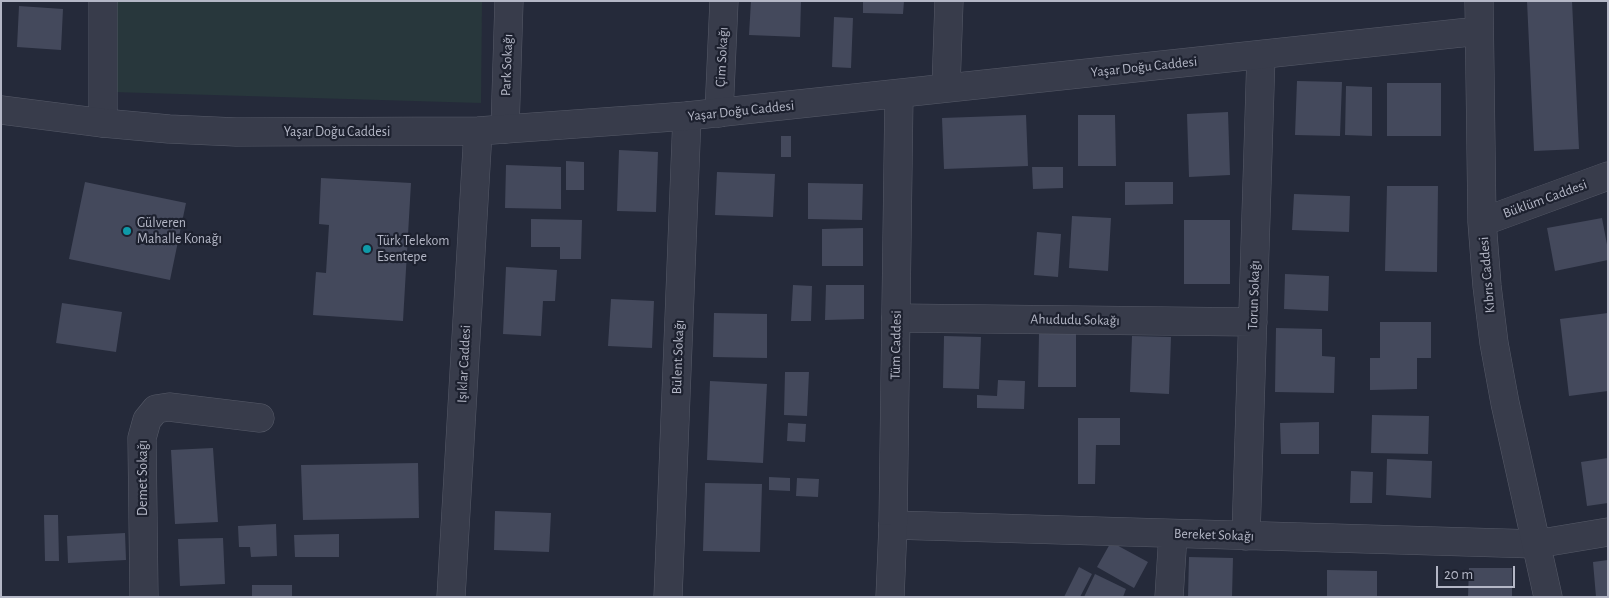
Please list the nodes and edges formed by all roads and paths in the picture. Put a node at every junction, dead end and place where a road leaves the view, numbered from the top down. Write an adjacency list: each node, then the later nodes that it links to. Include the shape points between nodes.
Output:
1 (103, 1): 13 (street)
2 (509, 1): 14 (street, Park Sokağı)
3 (724, 1): 11 (street, Çim Sokağı)
4 (949, 1): 8 (street)
5 (1479, 1): 6 (street, Kıbrıs Caddesi)
6 (1480, 31): 7 (street, Yaşar Doğu Caddesi); 17 (street, Kıbrıs Caddesi)
7 (1261, 55): 8 (street, Yaşar Doğu Caddesi); 19 (street, Torun Sokağı)
8 (946, 88): 9 (street, Yaşar Doğu Caddesi)
9 (899, 94): 11 (street, Yaşar Doğu Caddesi); 18 (street, Tüm Caddesi)
10 (1, 110): 13 (street, Yaşar Doğu Caddesi)
11 (719, 113): 12 (street, Yaşar Doğu Caddesi)
12 (687, 116): 14 (street, Yaşar Doğu Caddesi); 28 (street, Bülent Sokağı)
13 (103, 123): 15 (street, Yaşar Doğu Caddesi, via 236,132)
14 (505, 129): 15 (street, Yaşar Doğu Caddesi)
15 (478, 131): 27 (street, Işıklar Caddesi)
16 (1608, 176): 17 (street, Büklüm Caddesi)
17 (1482, 222): 25 (street, Kıbrıs Caddesi, via 1494,343)
18 (896, 318): 19 (street, Ahududu Sokağı); 21 (street, Tüm Caddesi)
19 (1254, 322): 24 (street, Torun Sokağı)
20 (260, 418): 26 (street, Demet Sokağı, via 169,407 156,409 147,420 142,438)
21 (893, 525): 23 (street, Bereket Sokağı); 29 (street, Tüm Caddesi)
22 (1608, 532): 25 (street, Bereket Sokağı)
23 (1173, 534): 24 (street, Bereket Sokağı); 30 (street)
24 (1246, 536): 25 (street, Bereket Sokağı)
25 (1536, 544): 31 (street, Kıbrıs Caddesi)
26 (144, 597)
27 (451, 597)
28 (668, 597)
29 (890, 597)
30 (1169, 597)
31 (1548, 597)

